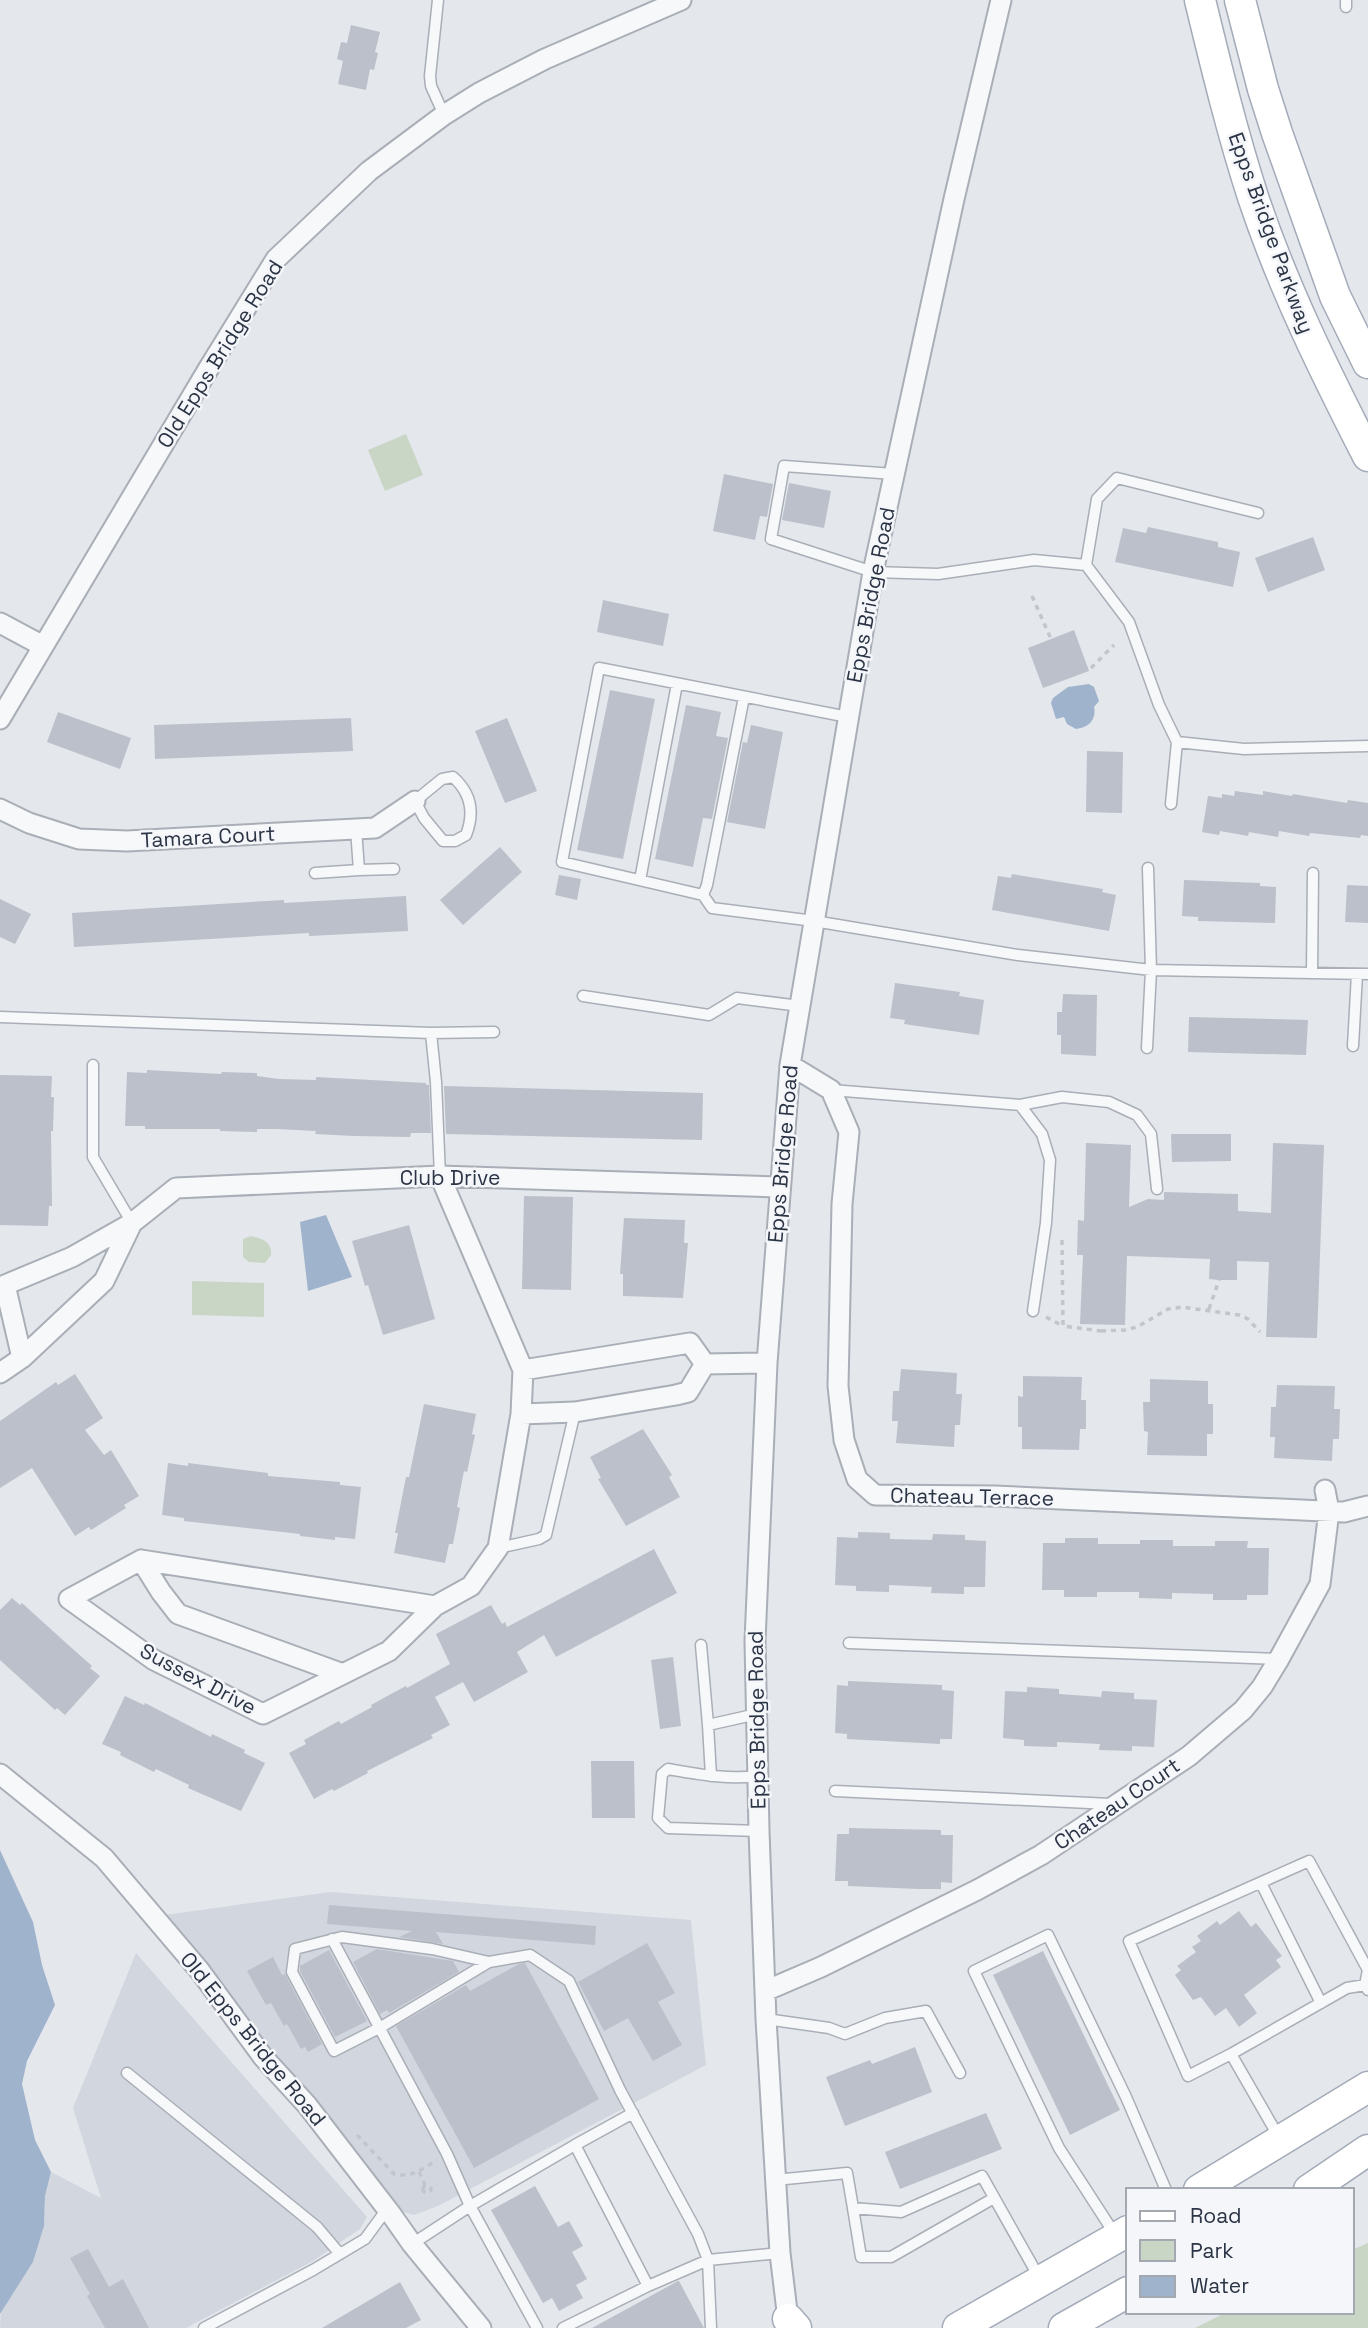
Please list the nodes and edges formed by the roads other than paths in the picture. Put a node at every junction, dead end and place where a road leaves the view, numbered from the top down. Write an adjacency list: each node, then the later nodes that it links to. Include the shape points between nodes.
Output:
1 (438, 0): 6 (lane, via 430,76)
2 (681, 0): 6 (street, Old Epps Bridge Road, via 545,59)
3 (1001, 0): 9 (street, Epps Bridge Road)
4 (1200, 0): 8 (main road, Epps Bridge Parkway, via 1254,199 1309,339)
5 (1240, 0): 7 (main road, Epps Bridge Parkway, via 1277,133 1335,296)
6 (444, 115): 14 (street, Old Epps Bridge Road, via 369,170 276,259)
7 (1368, 363)
8 (1368, 456)
9 (894, 474): 12 (street, Epps Bridge Road); 12 (lane, via 784,466 771,540)
10 (1258, 513): 11 (lane, via 1117,478 1097,499)
11 (1086, 565): 12 (lane, via 1034,560 938,574); 19 (lane, via 1129,622)
12 (873, 572): 17 (street, Epps Bridge Road)
13 (0, 623): 14 (street)
14 (43, 646): 18 (street, Old Epps Bridge Road)
15 (677, 684): 16 (lane); 30 (lane); 30 (lane, via 599,668 562,862)
16 (744, 697): 17 (lane); 31 (lane)
17 (848, 717): 32 (street, Epps Bridge Road)
18 (0, 719)
19 (1177, 742): 20 (lane, via 1244,749); 22 (lane)
20 (1368, 746)
21 (415, 802): 21 (lane, via 442,779 453,777 465,788 472,814 466,835 443,841); 24 (street, Tamara Court, via 374,828)
22 (1171, 804)
23 (0, 808): 24 (street, Tamara Court, via 79,839 127,841)
24 (356, 829): 27 (lane)
25 (1148, 868): 33 (lane)
26 (394, 869): 27 (lane)
27 (359, 870): 28 (lane)
28 (315, 873)
29 (1313, 873): 34 (lane)
30 (640, 880): 31 (lane)
31 (703, 895): 32 (lane, via 712,908)
32 (814, 921): 33 (lane, via 1018,955); 38 (street, Epps Bridge Road)
33 (1151, 970): 34 (lane); 43 (lane)
34 (1312, 973): 35 (lane)
35 (1357, 974): 36 (lane); 42 (lane)
36 (1368, 974)
37 (583, 996): 38 (lane, via 709,1015 737,998)
38 (800, 1006): 44 (street, Epps Bridge Road)
39 (0, 1017): 41 (lane)
40 (494, 1032): 41 (lane)
41 (431, 1033): 48 (lane)
42 (1353, 1046)
43 (1147, 1048)
44 (790, 1065): 46 (street); 49 (street, Epps Bridge Road)
45 (93, 1066): 51 (lane, via 93,1157)
46 (831, 1090): 47 (lane); 63 (street, Chateau Terrace, via 849,1132 842,1204 838,1386 844,1440 857,1479 875,1495)
47 (1020, 1105): 50 (lane, via 1062,1097 1109,1102 1137,1115 1151,1134); 53 (lane, via 1042,1134 1050,1160)
48 (440, 1176): 49 (street, Club Drive); 51 (street, Club Drive, via 176,1188); 57 (street)
49 (779, 1187): 55 (street, Epps Bridge Road)
50 (1157, 1189)
51 (132, 1223): 52 (street, Club Drive, via 72,1257); 54 (street, Club Drive, via 104,1280)
52 (2, 1284): 54 (street, Club Drive)
53 (1033, 1311)
54 (22, 1358): 58 (street, Club Drive)
55 (767, 1363): 56 (street); 71 (street, Epps Bridge Road, via 755,1641)
56 (705, 1364): 57 (street, via 690,1343); 59 (street, via 688,1392)
57 (523, 1370): 60 (street, Sussex Drive)
58 (0, 1373)
59 (575, 1412): 60 (street); 64 (lane, via 546,1535)
60 (522, 1414): 64 (street, Sussex Drive)
61 (1325, 1490): 63 (street, Chateau Court)
62 (1368, 1506): 63 (street, Chateau Terrace)
63 (1329, 1511): 69 (street, Chateau Court, via 1320,1584)
64 (498, 1548): 66 (street, Sussex Drive, via 471,1586)
65 (141, 1560): 66 (street); 70 (street, via 178,1614); 70 (street, Sussex Drive, via 69,1599 154,1660 263,1714)
66 (435, 1606): 70 (street, Sussex Drive, via 389,1651)
67 (849, 1643): 69 (lane)
68 (701, 1645): 72 (lane)
69 (1279, 1658): 77 (street, Chateau Court, via 1242,1710 1189,1756)
70 (344, 1674)
71 (757, 1714): 72 (lane); 75 (street, Epps Bridge Road)
72 (708, 1725): 74 (lane)
73 (0, 1774): 104 (street, Old Epps Bridge Road, via 104,1858 200,1971 263,2057 307,2105)
74 (711, 1776): 75 (lane); 78 (lane, via 668,1769 662,1774 658,1818 668,1828)
75 (757, 1776): 78 (street, Epps Bridge Road)
76 (835, 1791): 77 (lane)
77 (1119, 1804): 83 (street, Chateau Court, via 976,1891)
78 (759, 1831): 83 (street, Epps Bridge Road)
79 (1261, 1883): 82 (lane, via 1309,1861 1368,1970); 84 (lane); 87 (lane, via 1129,1941 1188,2076)
80 (332, 1939): 81 (lane, via 432,1949); 86 (lane); 86 (lane, via 295,1949 292,1972 334,2051)
81 (489, 1962): 86 (lane); 91 (lane, via 530,1955 569,1981)
82 (1366, 1988): 84 (lane, via 1348,1988)
83 (765, 1991): 85 (street, Epps Bridge Road)
84 (1321, 2003): 87 (lane)
85 (766, 2019): 88 (lane, via 845,2034 885,2018 926,2011); 96 (street, Epps Bridge Road)
86 (381, 2027): 102 (lane)
87 (1231, 2054): 92 (lane)
88 (960, 2073)
89 (127, 2074): 108 (lane, via 317,2227)
90 (1368, 2087): 92 (main road)
91 (633, 2113): 93 (lane); 109 (lane)
92 (1281, 2141): 98 (main road)
93 (575, 2145): 102 (lane); 111 (lane)
94 (1368, 2150): 99 (main road)
95 (1368, 2166): 100 (main road)
96 (775, 2180): 103 (lane, via 847,2173); 107 (street, Epps Bridge Road)
97 (1165, 2188): 105 (lane, via 1048,1935 974,1970 1059,2148)
98 (1202, 2188)
99 (1311, 2188)
100 (1324, 2188)
101 (994, 2197): 103 (lane, via 982,2176 901,2212); 103 (lane, via 891,2257 860,2257); 110 (lane)
102 (470, 2206): 106 (lane); 116 (lane)
103 (853, 2208)
104 (387, 2209): 106 (street, Old Epps Bridge Road); 108 (lane, via 365,2239)
105 (1123, 2234): 110 (main road)
106 (412, 2244): 115 (street, Old Epps Bridge Road)
107 (780, 2253): 109 (lane); 113 (street, Epps Bridge Road)
108 (340, 2254): 114 (lane)
109 (708, 2260): 111 (lane); 118 (lane)
110 (1040, 2280): 119 (main road)
111 (648, 2286): 117 (lane)
112 (1126, 2293): 120 (main road)
113 (791, 2325)
114 (204, 2328)
115 (481, 2328)
116 (537, 2328)
117 (563, 2328)
118 (711, 2328)
119 (958, 2328)
120 (1064, 2328)

